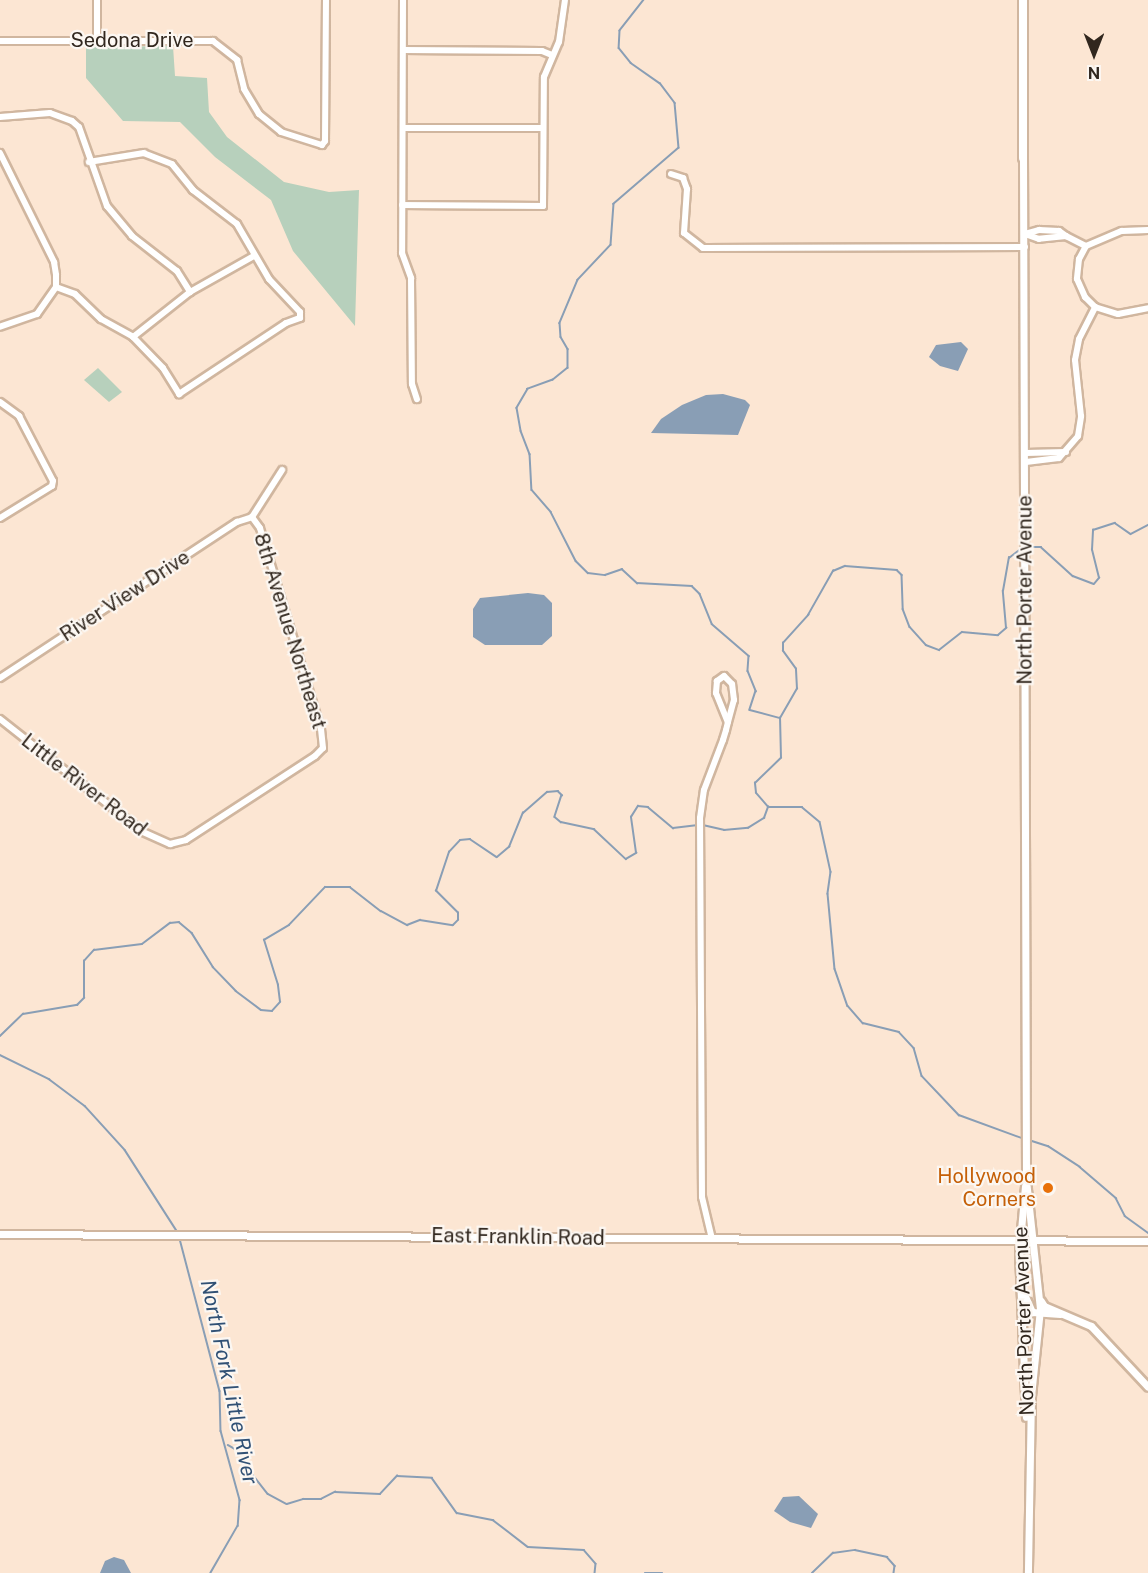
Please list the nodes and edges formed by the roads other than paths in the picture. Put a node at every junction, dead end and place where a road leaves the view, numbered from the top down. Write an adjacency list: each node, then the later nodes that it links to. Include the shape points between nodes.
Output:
1 (97, 0): 6 (street)
2 (326, 0): 6 (street, Sedona Drive, via 326,141 320,145 281,132 260,114 244,89 237,60 213,41)
3 (403, 0): 8 (street)
4 (565, 0): 9 (street, via 565,23)
5 (1023, 0): 14 (main road, North Porter Avenue)
6 (97, 39): 7 (street, Sedona Drive)
7 (0, 41)
8 (403, 50): 9 (street, via 542,51); 11 (street)
9 (552, 55): 12 (street, via 544,77)
10 (0, 117): 15 (street, via 62,116 79,127)
11 (403, 128): 12 (street); 17 (street)
12 (542, 128): 17 (street, via 543,206)
13 (0, 153): 23 (street, via 54,262)
14 (1023, 158): 19 (street, North Porter Avenue)
15 (89, 162): 22 (street, via 144,153 164,159 200,196 230,217); 24 (street, via 100,192 119,221 177,271)
16 (671, 174): 21 (street, via 683,178 687,189 684,233 703,248)
17 (402, 205): 29 (street, via 402,253 411,278 412,384)
18 (1148, 230): 20 (street, via 1122,231)
19 (1025, 234): 20 (street, via 1039,239 1066,236); 21 (street, North Porter Avenue)
20 (1086, 246): 25 (street, via 1079,259 1077,279 1085,297)
21 (1025, 247): 32 (street, North Porter Avenue)
22 (254, 256): 24 (street); 28 (street, via 300,316 182,394 176,393 163,368)
23 (56, 287): 27 (street, via 37,314); 28 (street, via 75,294 101,319)
24 (190, 292): 28 (street)
25 (1095, 307): 26 (street, via 1118,314); 31 (street, via 1079,339 1075,360 1080,428)
26 (1148, 308)
27 (0, 327)
28 (134, 337)
29 (417, 399)
30 (0, 402): 36 (street, via 19,416 53,481 52,486)
31 (1067, 452): 32 (street); 33 (street, via 1046,462)
32 (1026, 453): 33 (street, North Porter Avenue)
33 (1026, 462): 41 (street, North Porter Avenue)
34 (282, 470): 35 (street)
35 (252, 517): 37 (street, River View Drive, via 228,528); 40 (street, 8th Avenue Northeast, via 263,539)
36 (0, 518)
37 (0, 678)
38 (0, 719): 40 (street, Little River Road, via 142,832 170,844 207,828)
39 (728, 722): 39 (street, via 734,692 730,678 724,676 717,681 716,693); 43 (street, via 704,790 700,818 702,1197)
40 (323, 747)
41 (1026, 1180): 45 (street, North Porter Avenue); 46 (street, North Porter Avenue)
42 (0, 1234): 43 (street, East Franklin Road)
43 (712, 1239): 45 (street, East Franklin Road)
44 (1148, 1241): 46 (street, East Franklin Road)
45 (1019, 1242): 46 (street, East Franklin Road); 47 (street, North Porter Avenue)
46 (1035, 1242): 48 (street, North Porter Avenue)
47 (1019, 1274): 50 (street, via 1027,1306); 52 (street, North Porter Avenue)
48 (1040, 1296): 49 (street, via 1044,1306); 50 (street, North Porter Avenue)
49 (1064, 1314): 50 (street); 51 (street, via 1098,1332)
50 (1040, 1315): 52 (street, North Porter Avenue)
51 (1148, 1387)
52 (1028, 1462): 53 (street, North Porter Avenue)
53 (1028, 1573)

